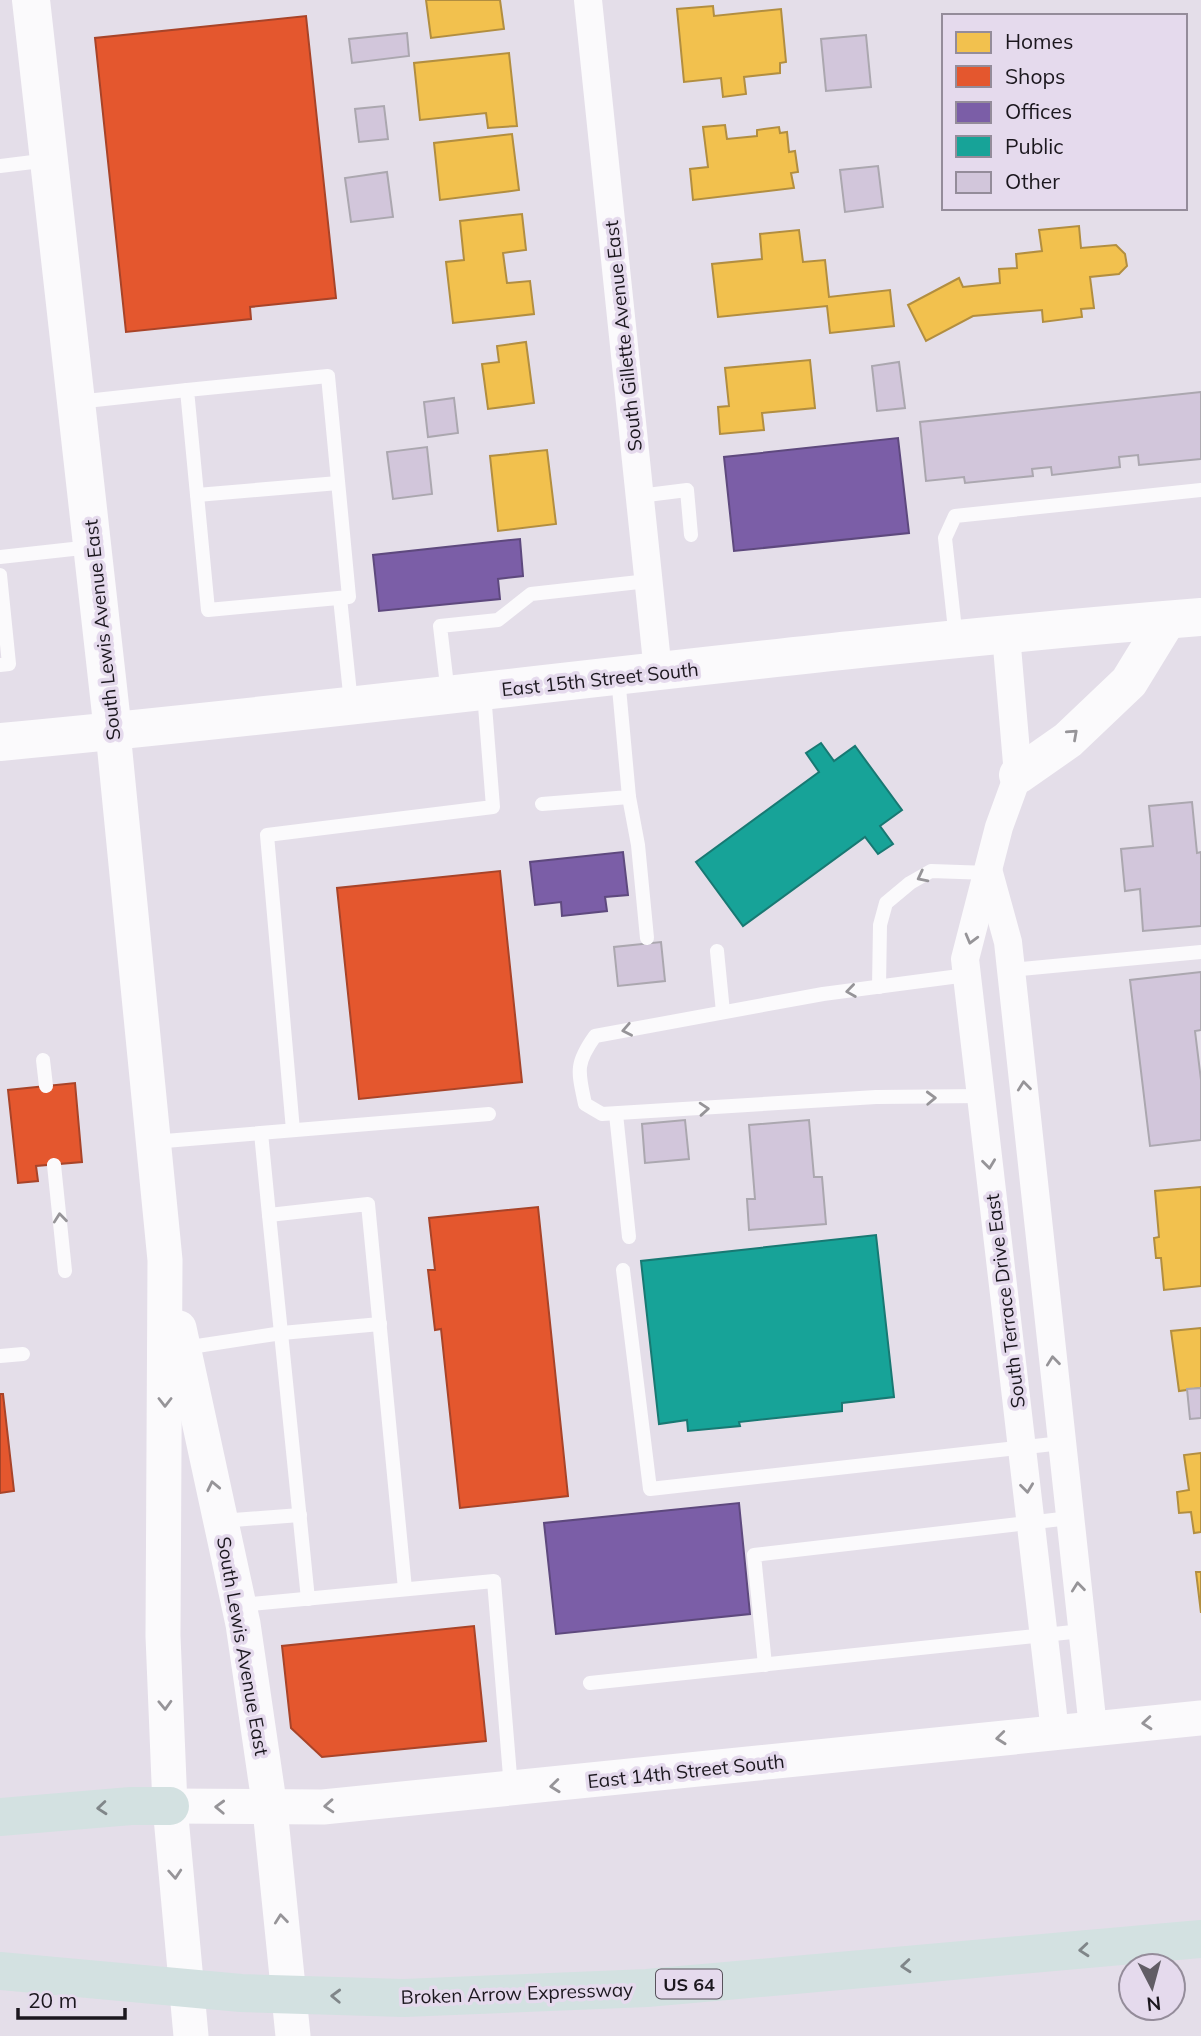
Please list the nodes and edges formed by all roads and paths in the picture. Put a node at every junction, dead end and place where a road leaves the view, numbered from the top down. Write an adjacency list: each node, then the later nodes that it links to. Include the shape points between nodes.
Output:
1 (32, 0): 3 (main road, South Lewis Avenue East)
2 (588, 0): 10 (street, South Gillette Avenue East)
3 (50, 160): 4 (lane); 6 (main road, South Lewis Avenue East)
4 (0, 166)
5 (187, 390): 6 (lane); 7 (lane, via 328,376); 9 (lane)
6 (76, 402): 12 (main road, South Lewis Avenue East)
7 (338, 483): 9 (lane); 16 (lane, via 349,597)
8 (1201, 491): 19 (lane, via 956,516 945,538)
9 (197, 495): 16 (lane, via 208,610)
10 (639, 496): 11 (lane, via 687,490); 15 (street, South Gillette Avenue East)
11 (691, 534)
12 (93, 547): 13 (lane); 25 (main road, South Lewis Avenue East)
13 (0, 557)
14 (0, 575): 20 (lane, via 9,664)
15 (648, 581): 21 (street, South Gillette Avenue East); 23 (lane, via 531,594 498,620 440,626)
16 (340, 598): 24 (lane)
17 (1184, 618): 18 (main road, East 15th Street South); 27 (main road, one-way to 17, via 1068,740 1129,682)
18 (1006, 635): 19 (main road, East 15th Street South); 27 (street, South Terrace Drive East)
19 (957, 640): 21 (main road, East 15th Street South)
20 (0, 665)
21 (658, 672): 22 (main road, East 15th Street South)
22 (618, 677): 23 (main road, East 15th Street South); 28 (lane)
23 (466, 694): 24 (main road, East 15th Street South); 43 (lane, via 493,807 267,835)
24 (351, 708): 25 (main road, East 15th Street South)
25 (113, 732): 26 (main road, East 15th Street South); 45 (street, South Lewis Avenue East)
26 (0, 743)
27 (1018, 775): 30 (street, South Terrace Drive East)
28 (629, 797): 29 (lane); 31 (lane)
29 (542, 804)
30 (989, 873): 34 (street, South Terrace Drive East); 35 (street, South Terrace Drive East, one-way to 35, via 965,959); 36 (lane, one-way to 36, via 932,871 886,903 880,925)
31 (647, 938)
32 (717, 951): 37 (lane)
33 (1201, 952): 34 (lane)
34 (1011, 970): 57 (street, South Terrace Drive East, one-way to 34)
35 (967, 975): 36 (lane); 40 (street, South Terrace Drive East)
36 (879, 987): 37 (lane, one-way to 37)
37 (723, 1012): 42 (lane, one-way to 42, via 596,1036 580,1057 585,1104 602,1114)
38 (43, 1060): 39 (lane)
39 (46, 1086)
40 (981, 1096): 42 (lane, one-way to 40, via 876,1097); 58 (street, South Terrace Drive East, one-way to 58)
41 (489, 1114): 43 (lane)
42 (616, 1114): 48 (lane)
43 (293, 1130): 44 (lane)
44 (261, 1133): 45 (lane); 47 (lane)
45 (153, 1142): 49 (street, South Lewis Avenue East)
46 (54, 1164): 51 (lane, one-way to 46)
47 (270, 1214): 52 (lane, via 368,1204); 53 (lane)
48 (629, 1237)
49 (165, 1260): 54 (street, South Lewis Avenue East); 74 (street, South Lewis Avenue East, one-way to 74, via 162,1595)
50 (623, 1270): 58 (lane, via 650,1489)
51 (65, 1271)
52 (380, 1324): 53 (lane); 63 (lane)
53 (282, 1334): 54 (lane); 59 (lane)
54 (184, 1348): 61 (street, South Lewis Avenue East, one-way to 54)
55 (23, 1353): 56 (lane)
56 (0, 1356)
57 (1062, 1443): 58 (lane); 60 (street, South Terrace Drive East)
58 (1022, 1448): 62 (street, South Terrace Drive East, one-way to 62)
59 (300, 1516): 61 (lane); 64 (lane)
60 (1070, 1518): 62 (lane); 66 (street, South Terrace Drive East, one-way to 60)
61 (221, 1521): 65 (street, South Lewis Avenue East)
62 (1031, 1522): 67 (street, South Terrace Drive East); 68 (lane, via 754,1555)
63 (405, 1590): 64 (lane); 73 (lane, via 494,1581)
64 (308, 1598): 65 (lane)
65 (238, 1605): 75 (street, South Lewis Avenue East)
66 (1082, 1631): 67 (lane); 71 (street, South Terrace Drive East)
67 (1044, 1636): 68 (lane); 72 (street, South Terrace Drive East)
68 (765, 1665): 69 (lane)
69 (590, 1683)
70 (1201, 1718): 71 (street, East 14th Street South, one-way to 71)
71 (1093, 1728): 72 (street, East 14th Street South)
72 (1055, 1732): 73 (street, East 14th Street South, one-way to 73)
73 (511, 1790): 75 (street, East 14th Street South, one-way to 75)
74 (170, 1806): 75 (street, East 14th Street South, one-way to 74); 76 (highway, one-way to 76); 79 (street, South Lewis Avenue East, one-way to 79)
75 (270, 1808): 80 (street, South Lewis Avenue East, one-way to 75)
76 (0, 1817)
77 (1201, 1939): 78 (highway, Broken Arrow Expressway / US 64, one-way to 78, via 647,1988 404,1998 241,1993)
78 (0, 1971)
79 (191, 2036)
80 (293, 2036)

